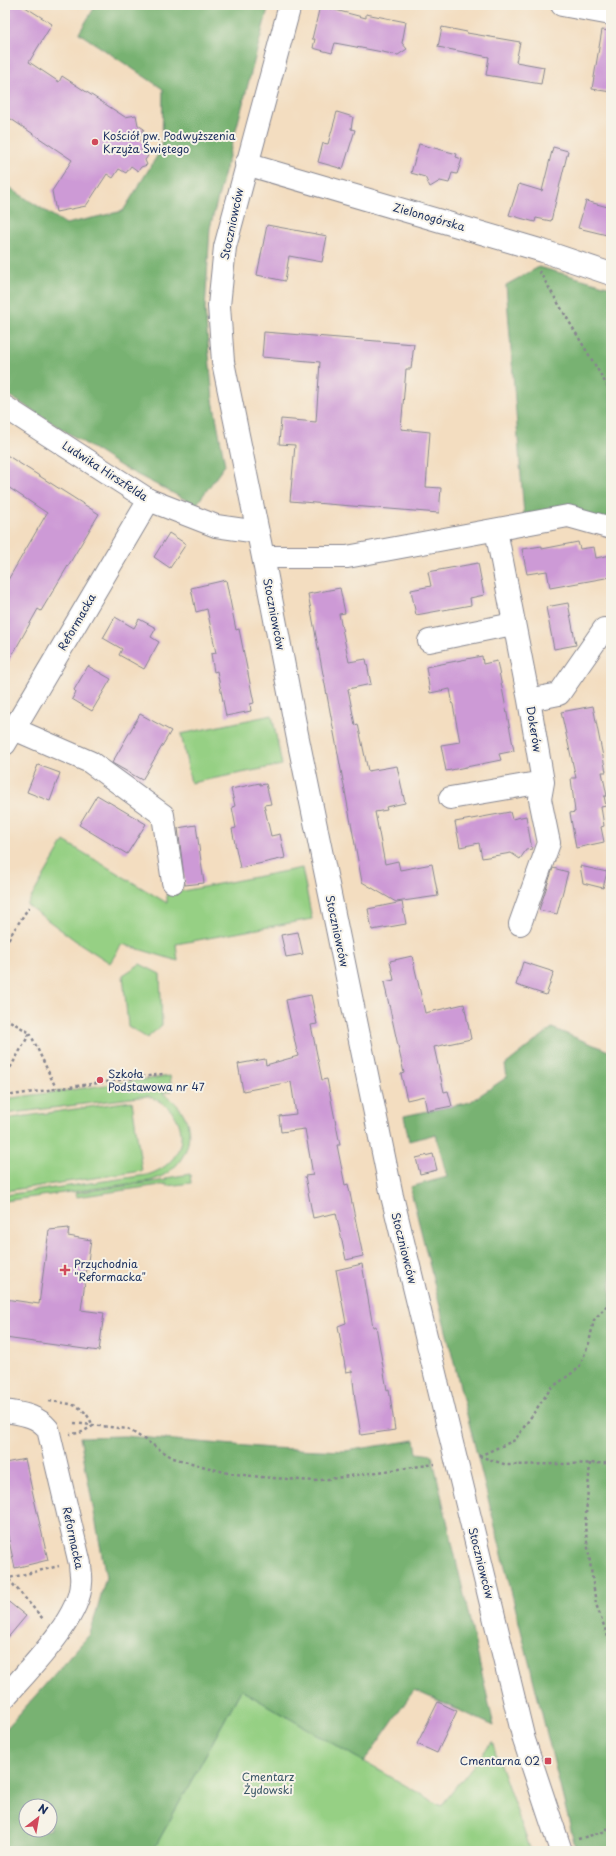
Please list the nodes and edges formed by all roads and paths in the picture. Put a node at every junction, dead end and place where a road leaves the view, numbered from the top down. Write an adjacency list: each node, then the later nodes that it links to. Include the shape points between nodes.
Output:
1 (290, 5): 4 (street, Stoczniowców)
2 (562, 5): 3 (street)
3 (611, 14)
4 (246, 164): 5 (street, Zielonogórska); 12 (street, Stoczniowców, via 225,247 219,306 223,362)
5 (543, 251): 6 (street, Zielonogórska); 7 (path, via 538,266 539,274)
6 (611, 274)
7 (611, 392)
8 (5, 407): 9 (street, Ludwika Hirszfelda)
9 (149, 500): 12 (street, Ludwika Hirszfelda, via 216,526); 18 (street, Reformacka)
10 (611, 528): 11 (street, via 568,516)
11 (496, 530): 13 (street, via 347,557); 14 (street, Dokerów)
12 (258, 532): 13 (street, Stoczniowców)
13 (263, 557): 49 (street, Stoczniowców, via 392,1196 524,1740)
14 (513, 624): 16 (street); 17 (street, Dokerów)
15 (604, 629): 17 (street, via 559,694)
16 (429, 641)
17 (529, 700): 19 (street, Dokerów)
18 (9, 737): 21 (street, via 90,762 163,815)
19 (542, 782): 20 (street); 23 (street, Dokerów, via 540,799 549,843)
20 (450, 798)
21 (173, 882)
22 (29, 907): 24 (path)
23 (520, 924)
24 (5, 944)
25 (5, 1018): 26 (path)
26 (30, 1033): 28 (path); 29 (path)
27 (163, 1074): 29 (path)
28 (5, 1077)
29 (56, 1088): 30 (path)
30 (5, 1096)
31 (611, 1301): 36 (path, via 594,1320 589,1343 579,1368 551,1388 515,1440)
32 (53, 1402): 35 (path, via 82,1408)
33 (5, 1411): 41 (street, Reformacka, via 31,1416 42,1421 48,1429)
34 (74, 1423): 35 (path)
35 (93, 1426): 38 (path, via 128,1429 173,1458 228,1473 281,1479 314,1481)
36 (479, 1456): 37 (path); 39 (path, via 507,1465)
37 (472, 1457)
38 (437, 1463)
39 (590, 1463): 40 (path); 46 (path, via 585,1527 596,1604)
40 (611, 1463)
41 (79, 1561): 43 (path); 45 (street, Reformacka, via 81,1584 78,1599)
42 (5, 1575): 43 (path)
43 (9, 1578): 44 (path); 45 (path)
44 (5, 1579)
45 (57, 1635): 47 (street, Reformacka)
46 (611, 1645)
47 (5, 1697)
48 (611, 1822): 49 (path, via 606,1831)
49 (569, 1845)

